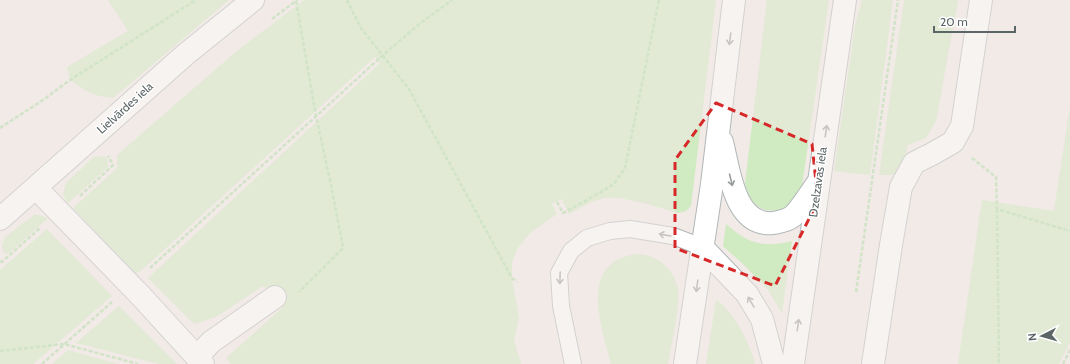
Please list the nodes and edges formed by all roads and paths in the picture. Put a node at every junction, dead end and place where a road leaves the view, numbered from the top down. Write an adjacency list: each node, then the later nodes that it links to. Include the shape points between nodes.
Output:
1 (196, 0): 14 (path)
2 (253, 0): 19 (street, Lielvārdes iela, via 186,54)
3 (296, 0): 11 (path); 13 (path)
4 (347, 0): 12 (path, via 360,28)
5 (452, 0): 12 (path)
6 (659, 0): 20 (path, via 625,168 614,184 563,213)
7 (734, 0): 15 (street, one-way to 15)
8 (845, 0): 18 (street, Dzelzavas iela, one-way to 8)
9 (898, 0): 29 (path)
10 (981, 0): 16 (street, via 962,126)
11 (266, 23)
12 (382, 56): 13 (path); 27 (path, via 409,89 512,278)
13 (316, 116): 28 (path); 30 (path, via 343,248 292,299)
14 (0, 128)
15 (719, 129): 18 (street, one-way to 18, via 733,189 742,209 755,221 781,222 793,216); 25 (street)
16 (953, 142): 21 (path, via 996,177); 41 (street, via 914,163 901,187)
17 (108, 155): 22 (path, via 113,165)
18 (818, 183): 40 (street, Dzelzavas iela, one-way to 18)
19 (36, 188): 22 (street); 23 (street, Lielvārdes iela)
20 (557, 202)
21 (997, 209): 24 (path); 42 (path)
22 (61, 214): 26 (path); 28 (street)
23 (0, 219)
24 (1070, 231)
25 (702, 247): 37 (lane, one-way to 37, via 673,236 630,229 610,231 587,238 571,251 560,274 562,306); 38 (street, one-way to 38); 39 (street, one-way to 25, via 762,319 746,294)
26 (0, 262)
27 (517, 282)
28 (131, 286): 31 (path); 34 (street)
29 (856, 293)
30 (275, 297): 34 (street, via 211,342)
31 (64, 344): 33 (path); 35 (path); 36 (path)
32 (1070, 350): 43 (path)
33 (0, 351)
34 (200, 360)
35 (42, 364)
36 (138, 364)
37 (573, 364)
38 (686, 364)
39 (774, 364)
40 (793, 364)
41 (873, 364)
42 (999, 364)
43 (1063, 364)

